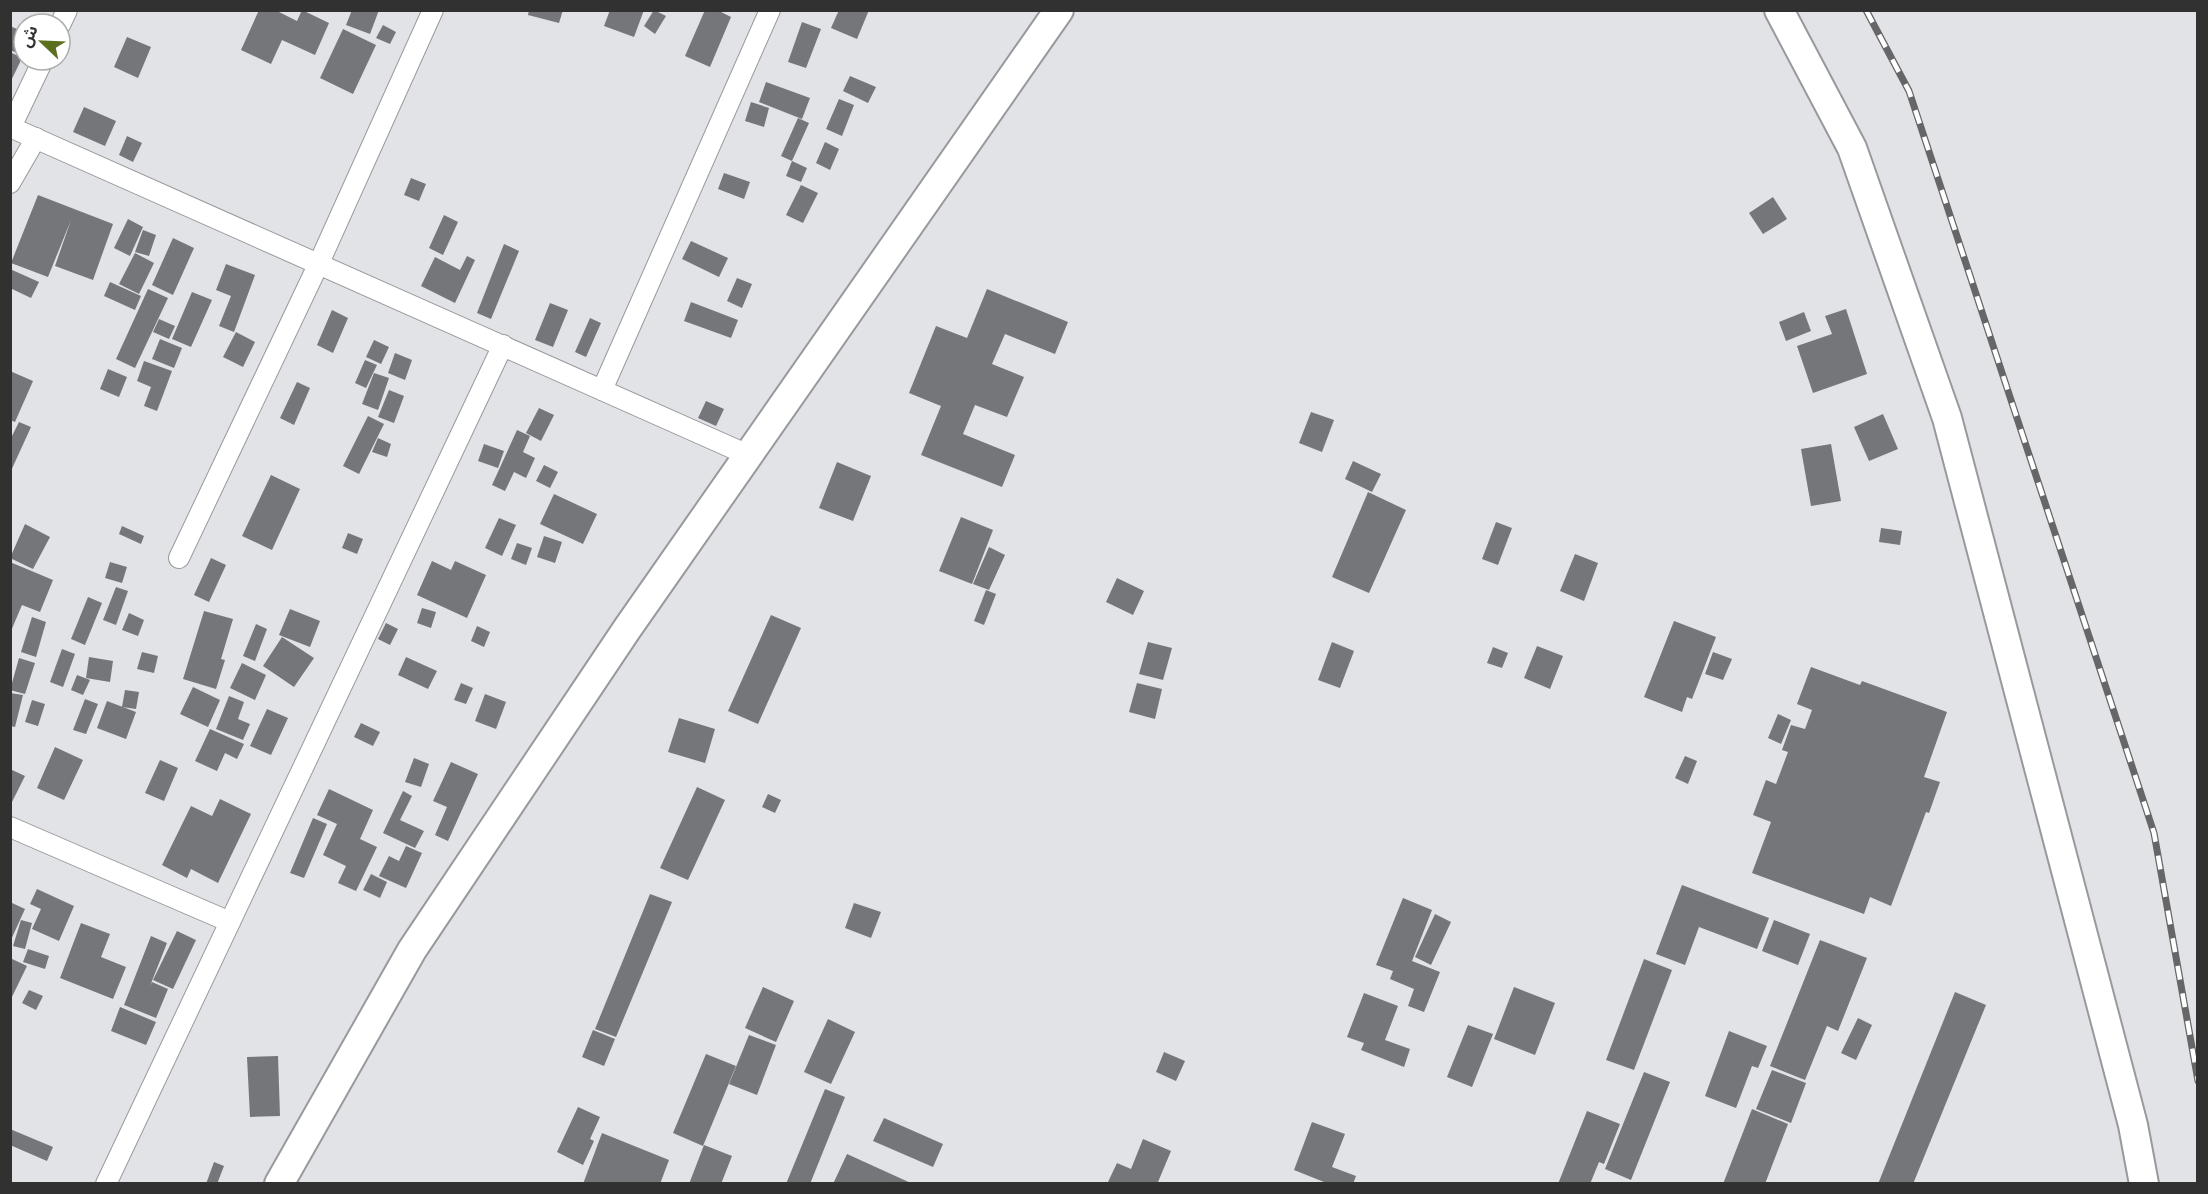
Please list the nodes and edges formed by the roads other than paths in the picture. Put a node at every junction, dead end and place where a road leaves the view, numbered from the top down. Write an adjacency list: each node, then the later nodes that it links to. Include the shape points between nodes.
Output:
1 (433, 10): 9 (street)
2 (770, 10): 11 (street)
3 (1059, 10): 12 (main road)
4 (1779, 10): 18 (main road, via 1852,147 1947,418 2133,1125)
5 (37, 72): 6 (street)
6 (11, 127): 7 (street)
7 (36, 138): 8 (street); 9 (street)
8 (10, 183)
9 (319, 263): 10 (street); 13 (street)
10 (503, 345): 11 (street); 15 (street)
11 (602, 390): 12 (street)
12 (748, 455): 17 (main road, via 412,951)
13 (179, 558)
14 (10, 826): 15 (street)
15 (230, 922): 16 (street)
16 (106, 1184)
17 (279, 1184)
18 (2144, 1184)

